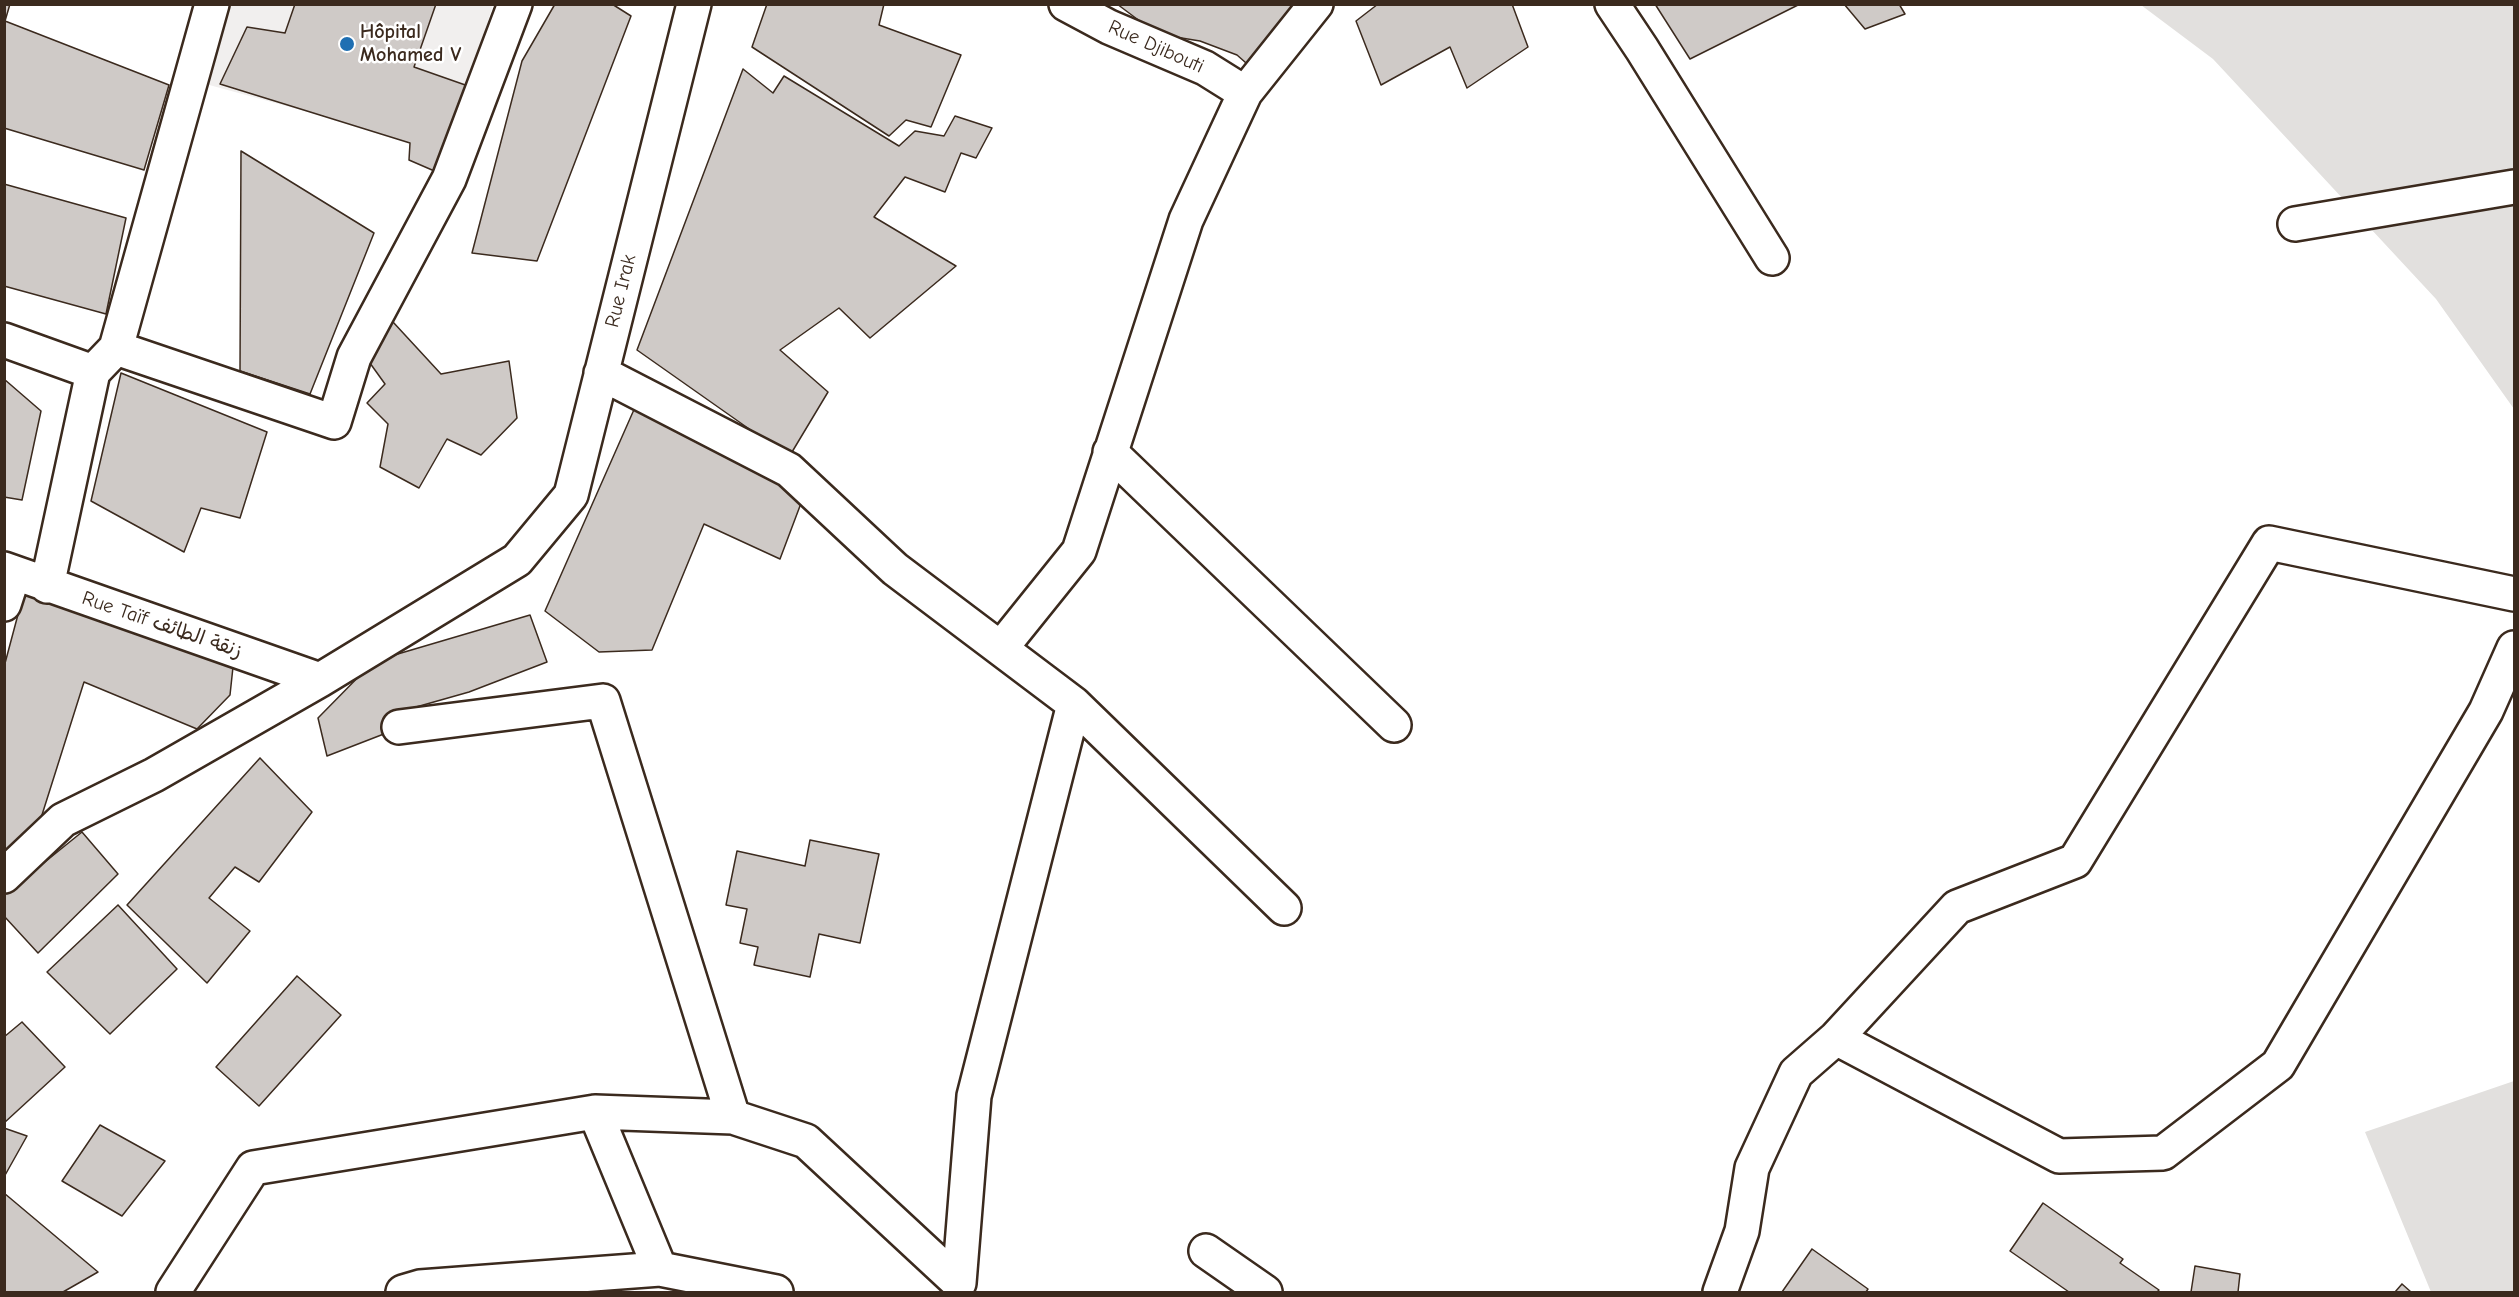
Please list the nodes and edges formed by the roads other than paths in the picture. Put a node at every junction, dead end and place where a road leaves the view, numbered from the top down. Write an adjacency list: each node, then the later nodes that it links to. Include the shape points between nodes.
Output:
1 (212, 4): 12 (street)
2 (515, 4): 12 (street, via 449,179 354,357 334,422)
3 (694, 4): 14 (street, Rue Irak)
4 (1066, 4): 7 (street, Rue Djibouti, via 1205,68)
5 (1316, 4): 7 (street)
6 (1612, 4): 10 (street)
7 (1245, 93): 15 (street, via 1186,220)
8 (2514, 187): 9 (street)
9 (2295, 224)
10 (1772, 258)
11 (4, 340): 13 (street)
12 (116, 348): 13 (street)
13 (93, 372): 17 (street)
14 (600, 373): 20 (street, via 789,470 895,569); 22 (street, Rue Irak, via 571,495 517,560)
15 (1110, 452): 20 (street, via 1079,551); 24 (street)
16 (9, 571): 17 (street, Rue Taïf زنقة الطائف); 19 (street)
17 (47, 586): 22 (street, Rue Taïf زنقة الطائف)
18 (2514, 594): 28 (street, via 2269,543 2075,861 1957,907)
19 (4, 604)
20 (1001, 648): 23 (street)
21 (2514, 648): 28 (street, via 2486,711 2277,1065 2163,1154 2059,1156)
22 (320, 680): 26 (street, Rue Irak, via 154,775 63,820)
23 (1074, 704): 27 (street); 33 (street, via 974,1096)
24 (1394, 725)
25 (399, 728): 30 (street, via 603,700)
26 (4, 876)
27 (1284, 908)
28 (1836, 1038): 38 (street, via 1796,1073 1752,1168 1742,1231)
29 (595, 1112): 30 (street); 32 (street); 34 (street, via 253,1168)
30 (733, 1117): 33 (street, via 806,1141)
31 (1206, 1251): 37 (street)
32 (660, 1269): 35 (street, via 420,1287); 36 (street)
33 (952, 1288)
34 (173, 1293)
35 (403, 1293)
36 (776, 1293)
37 (1265, 1293)
38 (1720, 1293)

